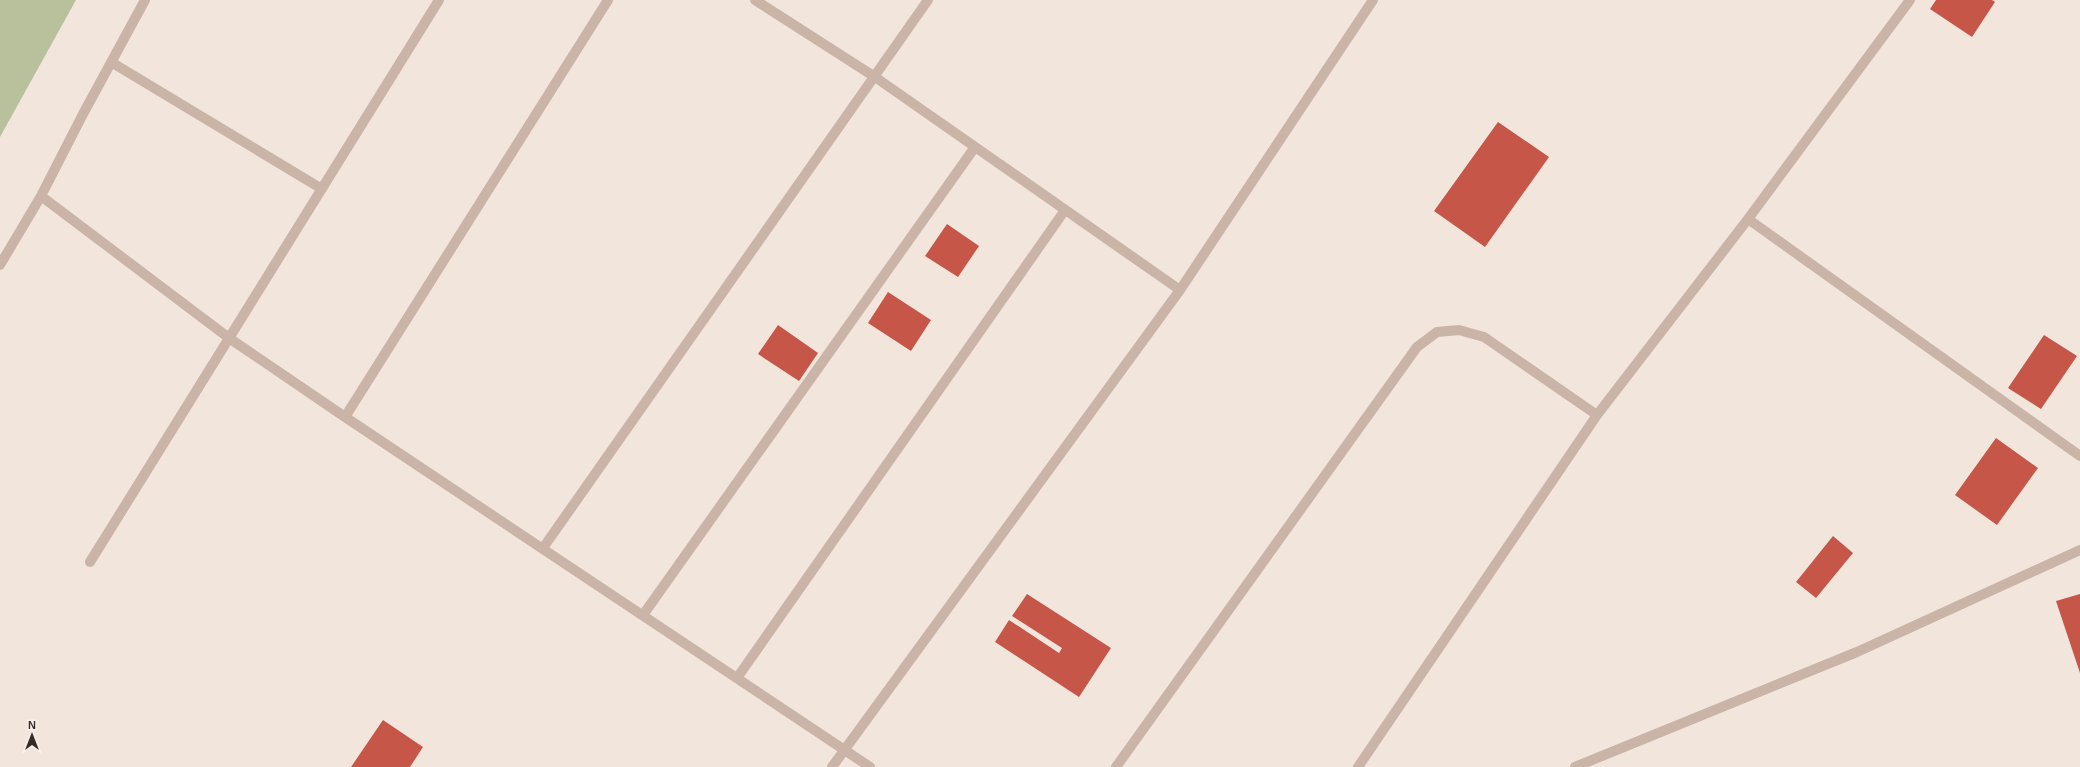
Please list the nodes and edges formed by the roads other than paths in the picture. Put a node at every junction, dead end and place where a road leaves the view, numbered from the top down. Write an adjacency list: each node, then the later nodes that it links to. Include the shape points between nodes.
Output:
1 (145, 0): 8 (street)
2 (439, 0): 11 (street)
3 (608, 0): 19 (street)
4 (755, 0): 9 (street)
5 (928, 0): 9 (street)
6 (1373, 0): 16 (street)
7 (1910, 0): 14 (street)
8 (111, 62): 11 (street); 12 (street)
9 (875, 77): 10 (street); 21 (street)
10 (975, 147): 13 (street); 24 (street)
11 (322, 189): 17 (street)
12 (41, 196): 15 (street); 17 (street)
13 (1065, 210): 16 (street); 25 (street)
14 (1748, 219): 18 (street); 20 (street)
15 (0, 265)
16 (1180, 290): 26 (street)
17 (229, 338): 19 (street); 23 (street)
18 (1597, 415): 29 (street, via 1484,337 1459,330 1437,332 1417,347); 30 (street)
19 (345, 417): 21 (street)
20 (2080, 456)
21 (543, 548): 24 (street)
22 (2080, 550): 31 (street, via 1857,652)
23 (90, 562)
24 (643, 615): 25 (street)
25 (737, 678): 26 (street)
26 (844, 748): 27 (street); 28 (street)
27 (832, 767)
28 (870, 767)
29 (1116, 767)
30 (1358, 767)
31 (1575, 767)

